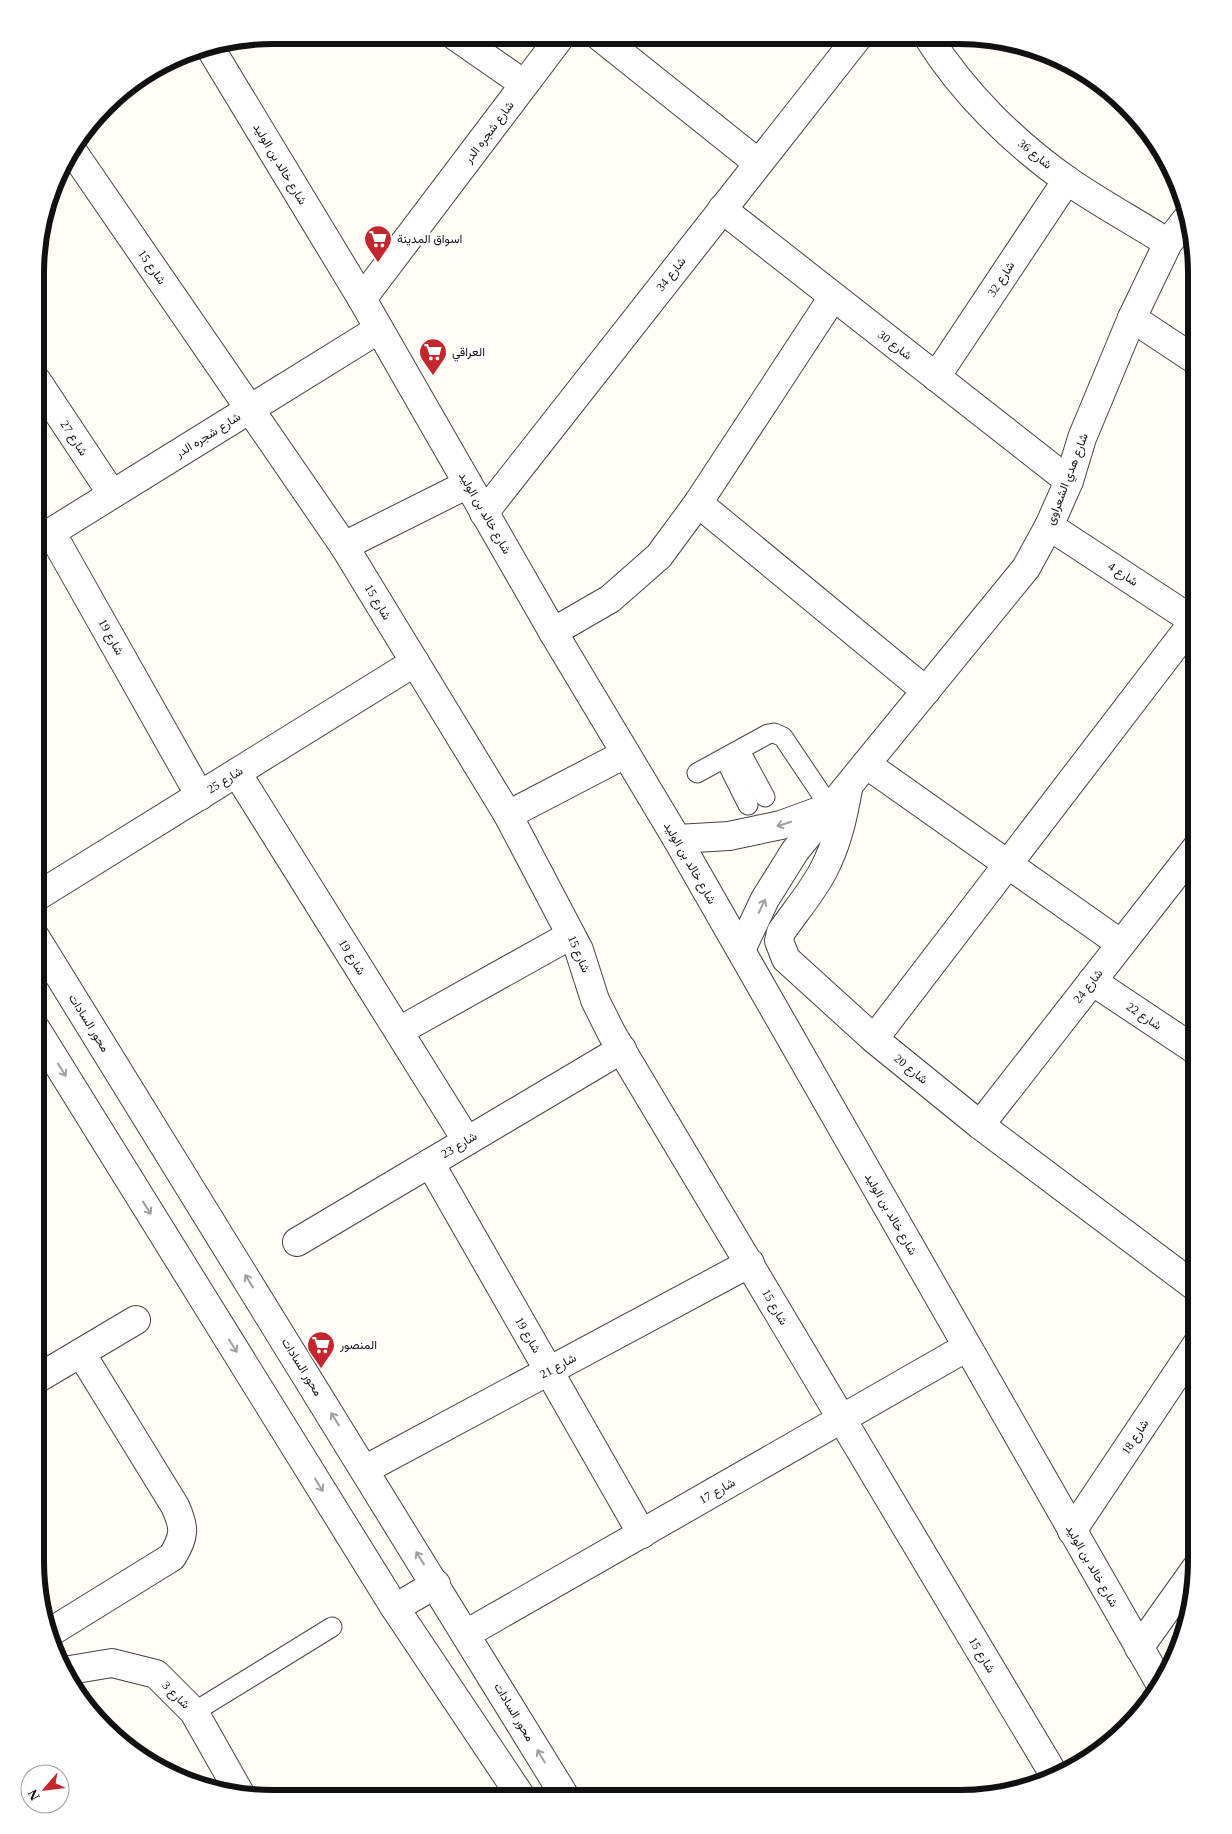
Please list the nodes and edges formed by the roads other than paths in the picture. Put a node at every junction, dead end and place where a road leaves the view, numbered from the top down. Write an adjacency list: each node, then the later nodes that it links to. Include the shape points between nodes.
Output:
1 (466, 44): 7 (street)
2 (555, 44): 7 (street, شارع شجره الدر)
3 (609, 44): 9 (street)
4 (852, 44): 9 (street, شارع 34)
5 (933, 44): 10 (street, شارع 36, via 1000,125)
6 (213, 52): 15 (street, شارع خالد بن الوليد)
7 (524, 84): 15 (street, شارع شجره الدر)
8 (76, 156): 21 (street, شارع 15)
9 (758, 163): 11 (street, شارع 34)
10 (1067, 180): 13 (street, شارع 36); 19 (street, شارع 32)
11 (722, 209): 14 (street, شارع 30); 26 (street, شارع 34)
12 (1183, 224): 13 (street, شارع هدي الشعراوى)
13 (1168, 243): 16 (street, شارع هدي الشعراوى)
14 (833, 297): 19 (street, شارع 30); 25 (street)
15 (362, 299): 17 (street, شارع خالد بن الوليد)
16 (1132, 318): 18 (street); 22 (street, شارع هدي الشعراوى, via 1082,438)
17 (379, 328): 21 (street, شارع شجره الدر); 23 (street, شارع خالد بن الوليد)
18 (1188, 355)
19 (936, 377): 22 (street, شارع 30)
20 (44, 392): 24 (street, شارع 27)
21 (250, 408): 24 (street, شارع شجره الدر); 29 (street, شارع 15)
22 (1069, 481): 27 (street, شارع هدي الشعراوى)
23 (468, 484): 26 (street, شارع خالد بن الوليد); 29 (street)
24 (112, 494): 28 (street, شارع شجره الدر)
25 (698, 503): 31 (street, via 659,556 610,599); 34 (street)
26 (484, 513): 31 (street, شارع خالد بن الوليد)
27 (1049, 526): 30 (street, شارع 4); 34 (street, شارع هدي الشعراوى, via 1026,568)
28 (44, 536): 41 (street, شارع 19)
29 (344, 546): 33 (street, شارع 15)
30 (1188, 617)
31 (553, 632): 35 (street, شارع خالد بن الوليد)
32 (1188, 632): 47 (street)
33 (415, 662): 38 (street, شارع 25); 44 (street, شارع 15)
34 (926, 691): 37 (street, شارع هدي الشعراوى)
35 (625, 754): 44 (street); 45 (street, شارع خالد بن الوليد)
36 (732, 755): 39 (lane); 42 (lane); 43 (lane, via 768,734 779,734)
37 (866, 764): 40 (street, شارع هدي الشعراوى); 47 (street)
38 (237, 772): 41 (street, شارع 25); 54 (street, شارع 19)
39 (697, 773)
40 (848, 785): 43 (street, شارع هدي الشعراوى); 55 (street, شارع 20, via 843,815 823,872 781,932 779,941 786,959)
41 (200, 796): 48 (street, شارع 25)
42 (756, 801)
43 (830, 807): 45 (street, one-way to 45, via 781,825 729,836); 51 (street, شارع هدي الشعراوى, one-way to 43, via 795,851)
44 (508, 815): 49 (street, شارع 15)
45 (677, 840): 51 (street, شارع خالد بن الوليد)
46 (1188, 858): 50 (street, شارع 24)
47 (1008, 864): 50 (street); 55 (street)
48 (44, 892)
49 (571, 935): 54 (street); 58 (street, شارع 15, via 595,1000)
50 (1121, 944): 53 (street, شارع 24)
51 (740, 950): 66 (street, شارع خالد بن الوليد)
52 (44, 951): 72 (street, محور السادات, one-way to 52)
53 (1092, 981): 57 (street, شارع 22); 59 (street, شارع 24)
54 (399, 1031): 60 (street, شارع 19)
55 (874, 1039): 59 (street, شارع 20)
56 (44, 1042): 77 (street, one-way to 77)
57 (1188, 1045)
58 (622, 1049): 60 (street, شارع 23); 63 (street, شارع 15)
59 (980, 1125): 64 (street, شارع 20)
60 (467, 1141): 61 (street, شارع 23)
61 (430, 1163): 62 (street, شارع 23); 69 (street, شارع 19)
62 (297, 1242)
63 (750, 1263): 69 (street, شارع 21); 71 (street, شارع 15)
64 (1188, 1281)
65 (136, 1320): 67 (street)
66 (967, 1348): 71 (street, شارع 17); 73 (street, شارع خالد بن الوليد)
67 (81, 1353): 70 (street); 79 (street, via 175,1506 183,1523 182,1541 172,1557)
68 (1188, 1357): 73 (street, شارع 18)
69 (549, 1371): 72 (street, شارع 21); 74 (street, شارع 19)
70 (44, 1375)
71 (842, 1419): 74 (street, شارع 17); 85 (street, شارع 15)
72 (366, 1469): 76 (street, محور السادات, one-way to 72)
73 (1072, 1531): 81 (street, شارع خالد بن الوليد)
74 (642, 1534): 80 (street, شارع 17)
75 (1187, 1580): 81 (street)
76 (436, 1584): 77 (street); 80 (street, محور السادات)
77 (395, 1608): 87 (street)
78 (332, 1627): 84 (lane)
79 (54, 1630)
80 (466, 1634): 88 (street, محور السادات, one-way to 80)
81 (1139, 1648): 83 (street, شارع خالد بن الوليد)
82 (71, 1670): 84 (street, شارع 3, via 112,1663 156,1674)
83 (1157, 1678)
84 (194, 1712): 86 (street, شارع 3)
85 (1052, 1771)
86 (236, 1787)
87 (517, 1790)
88 (561, 1790)

